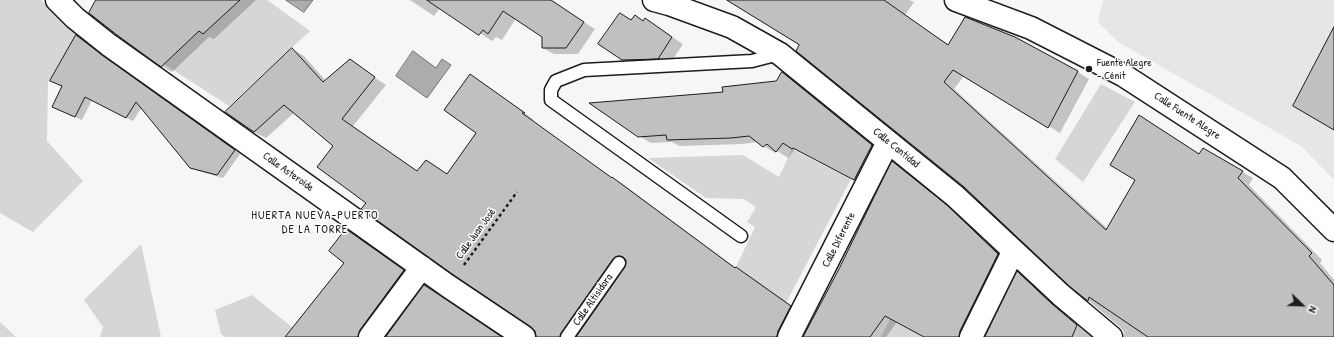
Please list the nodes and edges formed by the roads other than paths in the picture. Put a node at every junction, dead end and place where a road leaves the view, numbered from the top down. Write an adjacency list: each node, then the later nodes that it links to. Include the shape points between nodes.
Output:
1 (57, 0): 10 (street, Calle Asteroide, via 109,45)
2 (654, 0): 4 (street, Calle Cantidad, via 732,27)
3 (956, 0): 6 (street, Calle Fuente Alegre, via 1031,28 1123,76 1282,178)
4 (780, 54): 5 (street, Calle Cantidad); 7 (lane, via 752,61 584,70 556,81 551,90 551,100)
5 (888, 142): 8 (street, Calle Cantidad, via 956,196); 14 (street, Calle Diferente)
6 (1334, 230)
7 (740, 236)
8 (1013, 252): 15 (street); 16 (street, Calle Cantidad)
9 (619, 262): 13 (lane, Calle Altisidora)
10 (422, 267): 11 (street); 12 (street, Calle Asteroide)
11 (370, 337)
12 (524, 337)
13 (567, 337)
14 (789, 337)
15 (971, 337)
16 (1111, 337)

